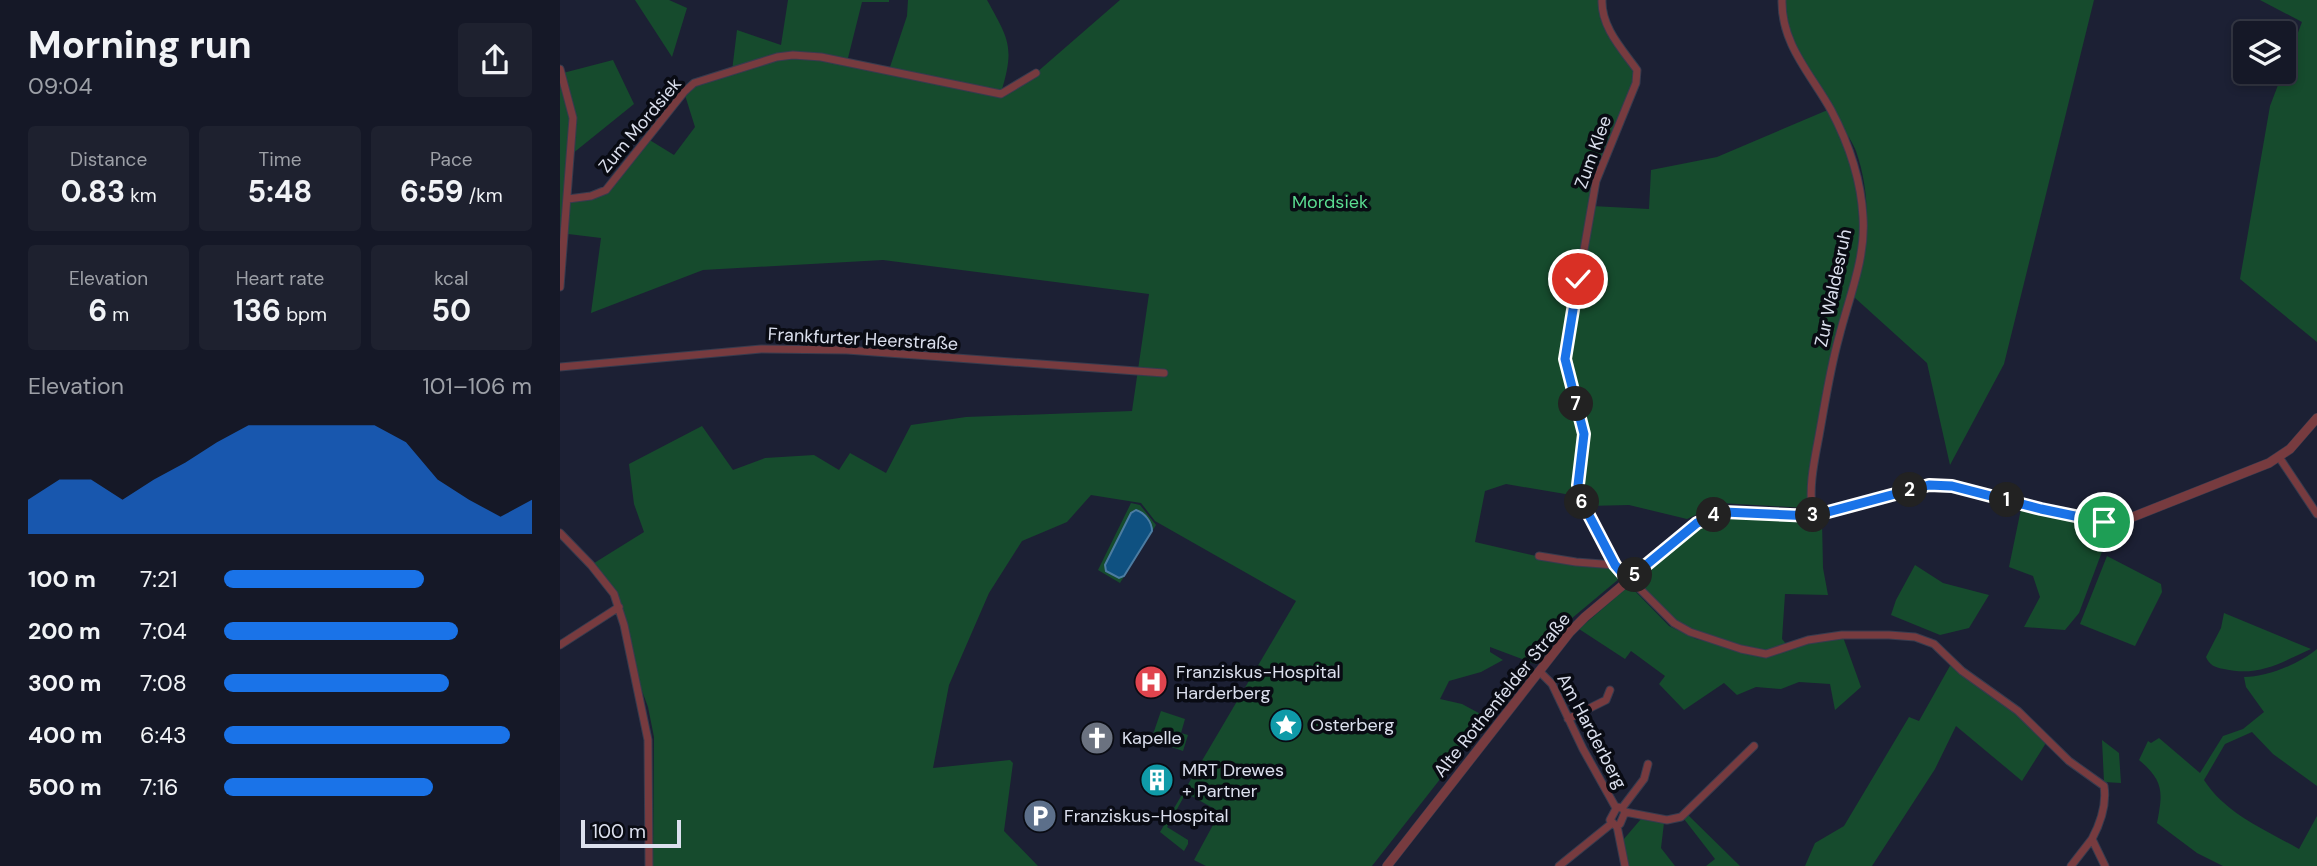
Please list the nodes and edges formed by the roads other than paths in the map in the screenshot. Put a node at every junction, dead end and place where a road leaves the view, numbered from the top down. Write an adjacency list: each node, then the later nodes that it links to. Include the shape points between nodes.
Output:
1 (1602, 0): 15 (street, Zum Klee, via 1606,23 1637,70 1636,83 1596,181 1565,359 1584,434 1578,485 1581,500)
2 (1782, 0): 12 (street, Zur Waldesruh, via 1786,34 1851,152 1864,220 1860,257 1815,454 1810,487)
3 (560, 69): 5 (street, via 573,118)
4 (1035, 73): 5 (street, Zum Mordsiek, via 1001,94 821,57 777,57 694,83 606,190)
5 (568, 199): 6 (street)
6 (560, 287)
7 (560, 367): 8 (street, Frankfurter Heerstraße, via 761,349)
8 (1164, 373)
9 (2317, 418): 10 (street, Alte Rothenfelder Straße)
10 (2279, 457): 11 (street); 12 (street, Alte Rothenfelder Straße, via 2125,520 2097,522 1952,486 1929,485)
11 (2317, 514)
12 (1813, 516): 16 (street, Alte Rothenfelder Straße, via 1735,511 1711,516)
13 (560, 533): 17 (street, via 614,594)
14 (1538, 556): 15 (street)
15 (1615, 565): 16 (street, Zum Klee)
16 (1628, 580): 19 (street, Alte Rothenfelder Straße, via 1585,617); 26 (street, Zum Klee, via 1674,623 1741,649 1766,654 1842,635 1915,637 1934,644 1962,671 2018,710 2068,761 2104,786 2106,800)
17 (619, 607): 18 (street); 27 (street, via 648,740)
18 (560, 645)
19 (1539, 671): 21 (street, Am Harderberg, via 1552,684); 28 (street, Alte Rothenfelder Straße)
20 (1610, 690): 21 (street, via 1606,700)
21 (1568, 719): 24 (street, Am Harderberg)
22 (1754, 746): 24 (street, via 1681,817 1667,820)
23 (1648, 764): 24 (street, via 1644,779)
24 (1621, 809): 25 (street)
25 (1614, 825): 29 (street); 30 (street)
26 (2092, 839): 31 (street); 32 (street)
27 (649, 866)
28 (1387, 866)
29 (1559, 866)
30 (1625, 866)
31 (2071, 866)
32 (2105, 866)

